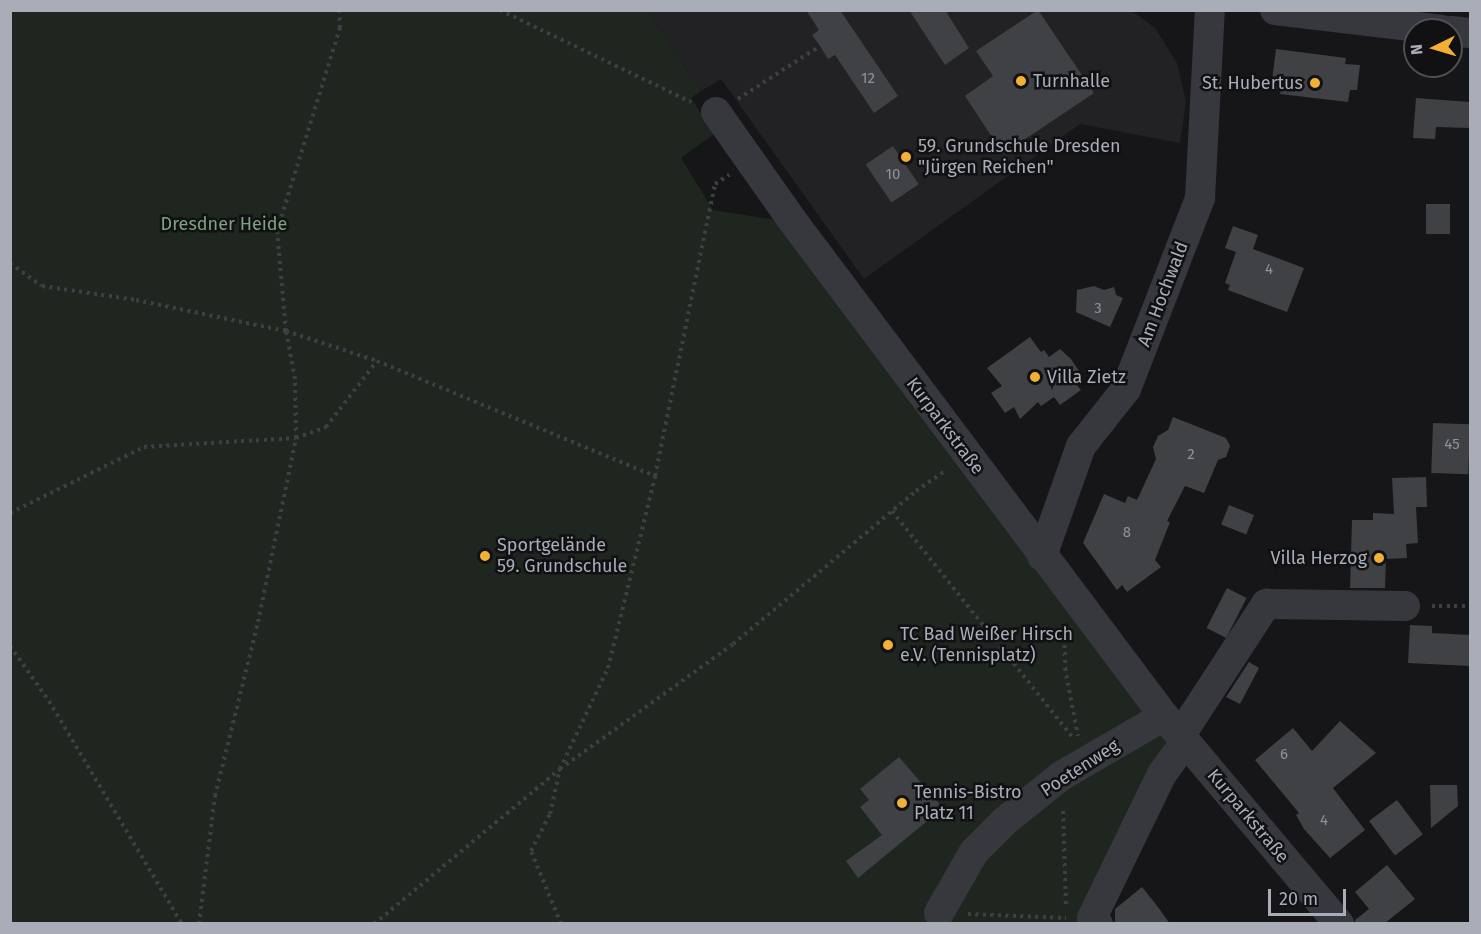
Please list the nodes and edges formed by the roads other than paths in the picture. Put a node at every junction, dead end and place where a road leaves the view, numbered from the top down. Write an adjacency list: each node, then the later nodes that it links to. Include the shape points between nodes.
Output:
1 (1210, 10): 5 (street, Am Hochwald, via 1200,198 1126,389 1081,446)
2 (1275, 10): 3 (street)
3 (1403, 25)
4 (716, 112): 5 (street, Kurparkstraße)
5 (1042, 556): 7 (street, Kurparkstraße)
6 (1406, 606): 7 (street, via 1266,604)
7 (1176, 731): 8 (street, Poetenweg, via 1061,776 1005,820 974,852); 9 (street, Kurparkstraße); 10 (street, via 1162,774 1092,918)
8 (939, 913)
9 (1328, 919)
10 (1098, 924)

